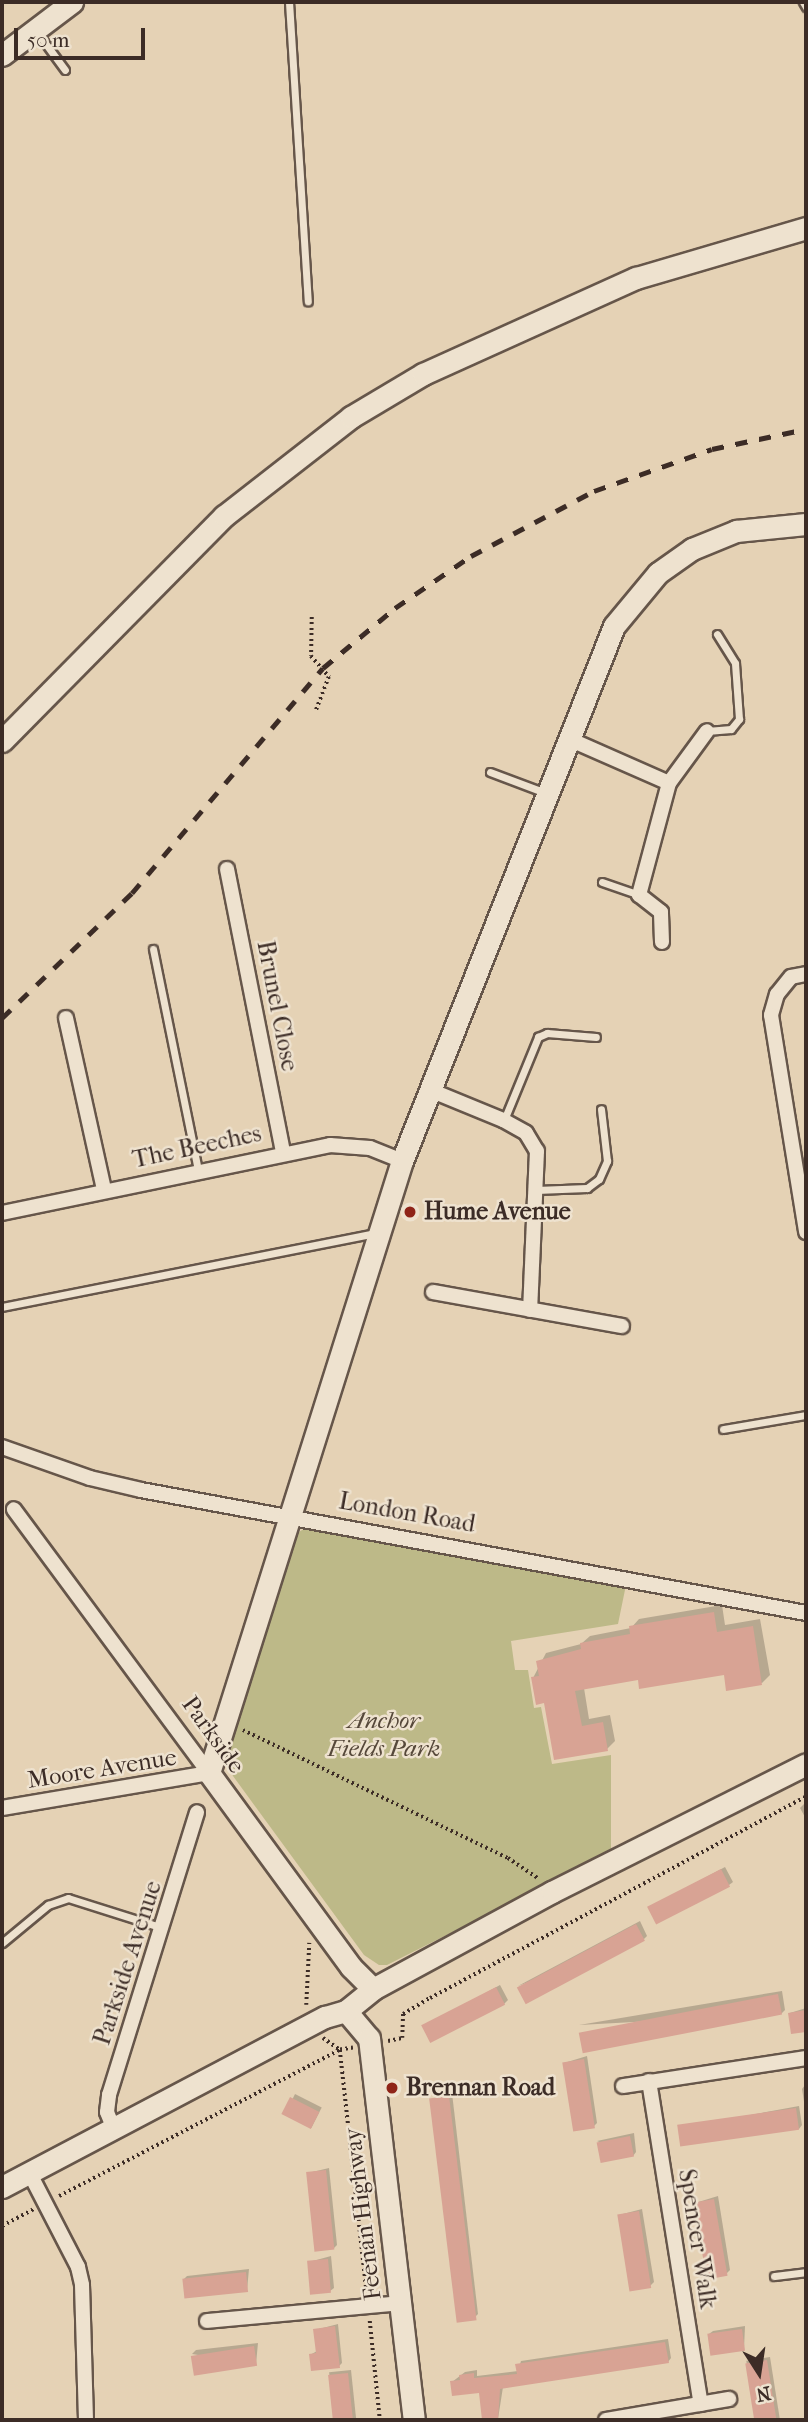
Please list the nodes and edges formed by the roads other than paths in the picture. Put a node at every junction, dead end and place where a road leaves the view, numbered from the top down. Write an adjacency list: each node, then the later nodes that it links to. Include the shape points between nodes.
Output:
1 (72, 2): 5 (street)
2 (289, 2): 11 (lane)
3 (803, 2): 4 (lane)
4 (806, 7)
5 (37, 32): 6 (street); 7 (lane)
6 (2, 55)
7 (65, 70)
8 (806, 228): 9 (street)
9 (772, 241): 10 (street); 16 (street, via 636,278 423,374 351,417 224,516)
10 (806, 245)
11 (308, 301)
12 (806, 524): 15 (street, via 736,531 692,550 658,573 614,626)
13 (718, 634): 14 (lane, via 735,663 739,719 731,729)
14 (707, 732): 18 (street)
15 (569, 739): 18 (street); 19 (street)
16 (2, 741)
17 (490, 772): 19 (lane)
18 (669, 783): 22 (street)
19 (547, 794): 28 (street)
20 (227, 869): 31 (street, Brunel Close)
21 (602, 882): 22 (lane)
22 (639, 895): 23 (street, via 661,912)
23 (662, 942)
24 (153, 949): 33 (lane)
25 (806, 974): 37 (street, via 791,977 777,994 771,1014)
26 (66, 1018): 34 (street)
27 (596, 1037): 30 (lane, via 547,1033 538,1037)
28 (430, 1090): 30 (street); 32 (street)
29 (601, 1109): 35 (lane, via 607,1161 596,1183 587,1188)
30 (504, 1120): 35 (street, via 526,1133 537,1151)
31 (283, 1153): 32 (street, The Beeches, via 330,1145 370,1148); 33 (street, The Beeches)
32 (402, 1161): 38 (street)
33 (198, 1170): 34 (street, The Beeches)
34 (104, 1190): 36 (street, The Beeches)
35 (535, 1190): 41 (street)
36 (2, 1213)
37 (806, 1232)
38 (377, 1233): 40 (lane); 47 (street)
39 (433, 1292): 41 (street)
40 (2, 1307)
41 (530, 1310): 42 (street)
42 (622, 1326)
43 (806, 1415): 44 (lane)
44 (723, 1429)
45 (2, 1447): 47 (street, London Road, via 103,1481)
46 (14, 1508): 50 (street, Parkside)
47 (293, 1515): 48 (street, London Road); 50 (street)
48 (805, 1610)
49 (806, 1764): 55 (street, via 552,1892)
50 (209, 1773): 51 (street, Moore Avenue); 55 (street, Parkside, via 351,1967)
51 (2, 1808)
52 (197, 1812): 53 (street, Parkside Avenue)
53 (163, 1929): 54 (lane, via 68,1898 48,1905); 60 (street, Parkside Avenue, via 109,2095)
54 (2, 1943)
55 (373, 1989): 56 (street)
56 (346, 2011): 60 (street, via 325,2017); 65 (street, Feenan Highway, via 369,2038)
57 (806, 2058): 58 (street)
58 (649, 2081): 59 (street); 68 (street, Spencer Walk)
59 (623, 2085)
60 (113, 2127): 61 (street)
61 (29, 2172): 62 (street); 69 (street, via 78,2267)
62 (2, 2187)
63 (806, 2272): 64 (lane)
64 (774, 2276)
65 (400, 2303): 66 (street); 70 (street, Feenan Highway)
66 (206, 2321)
67 (729, 2399): 68 (street)
68 (701, 2404): 71 (street)
69 (86, 2420)
70 (414, 2420)
71 (606, 2420)

